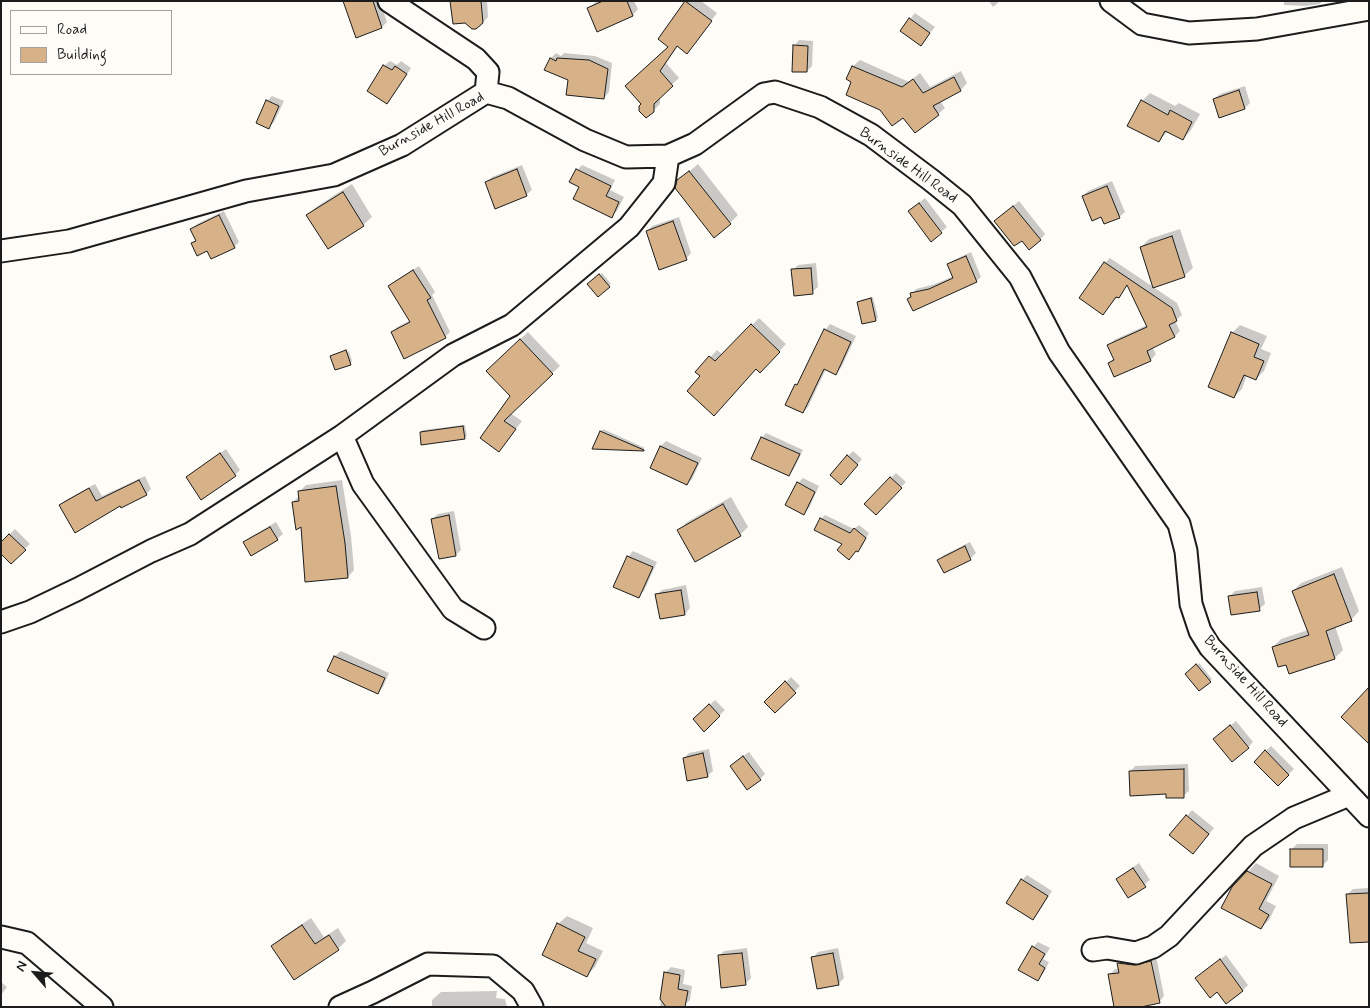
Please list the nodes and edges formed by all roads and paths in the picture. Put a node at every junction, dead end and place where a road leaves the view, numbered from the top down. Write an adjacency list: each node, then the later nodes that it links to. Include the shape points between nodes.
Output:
1 (389, 1): 4 (street, via 476,59 488,72)
2 (1111, 1): 3 (street, via 1142,24 1189,33 1257,29)
3 (1369, 10)
4 (486, 92): 5 (street, Burnside Hill Road, via 508,98 585,140 626,157); 6 (street, Burnside Hill Road, via 402,145 334,175 246,190 69,241)
5 (668, 156): 7 (street, via 664,183 629,227 512,325 453,355); 10 (street, Burnside Hill Road, via 695,144 764,94 775,92 820,107 871,136 962,205 1020,277 1059,352 1178,524 1186,551 1191,604 1200,631 1210,647)
6 (1, 251)
7 (342, 436): 8 (street, via 190,534 38,608); 9 (street, via 363,484 453,608)
8 (1, 622)
9 (484, 628)
10 (1349, 795): 11 (street, Burnside Hill Road); 13 (street, via 1294,818 1253,846 1169,936 1136,953 1107,948)
11 (1369, 816)
12 (1, 937): 14 (street, via 27,944)
13 (1092, 950)
14 (102, 1007)
15 (340, 1007): 16 (street, via 428,964 493,966 523,991)
16 (532, 1007)

